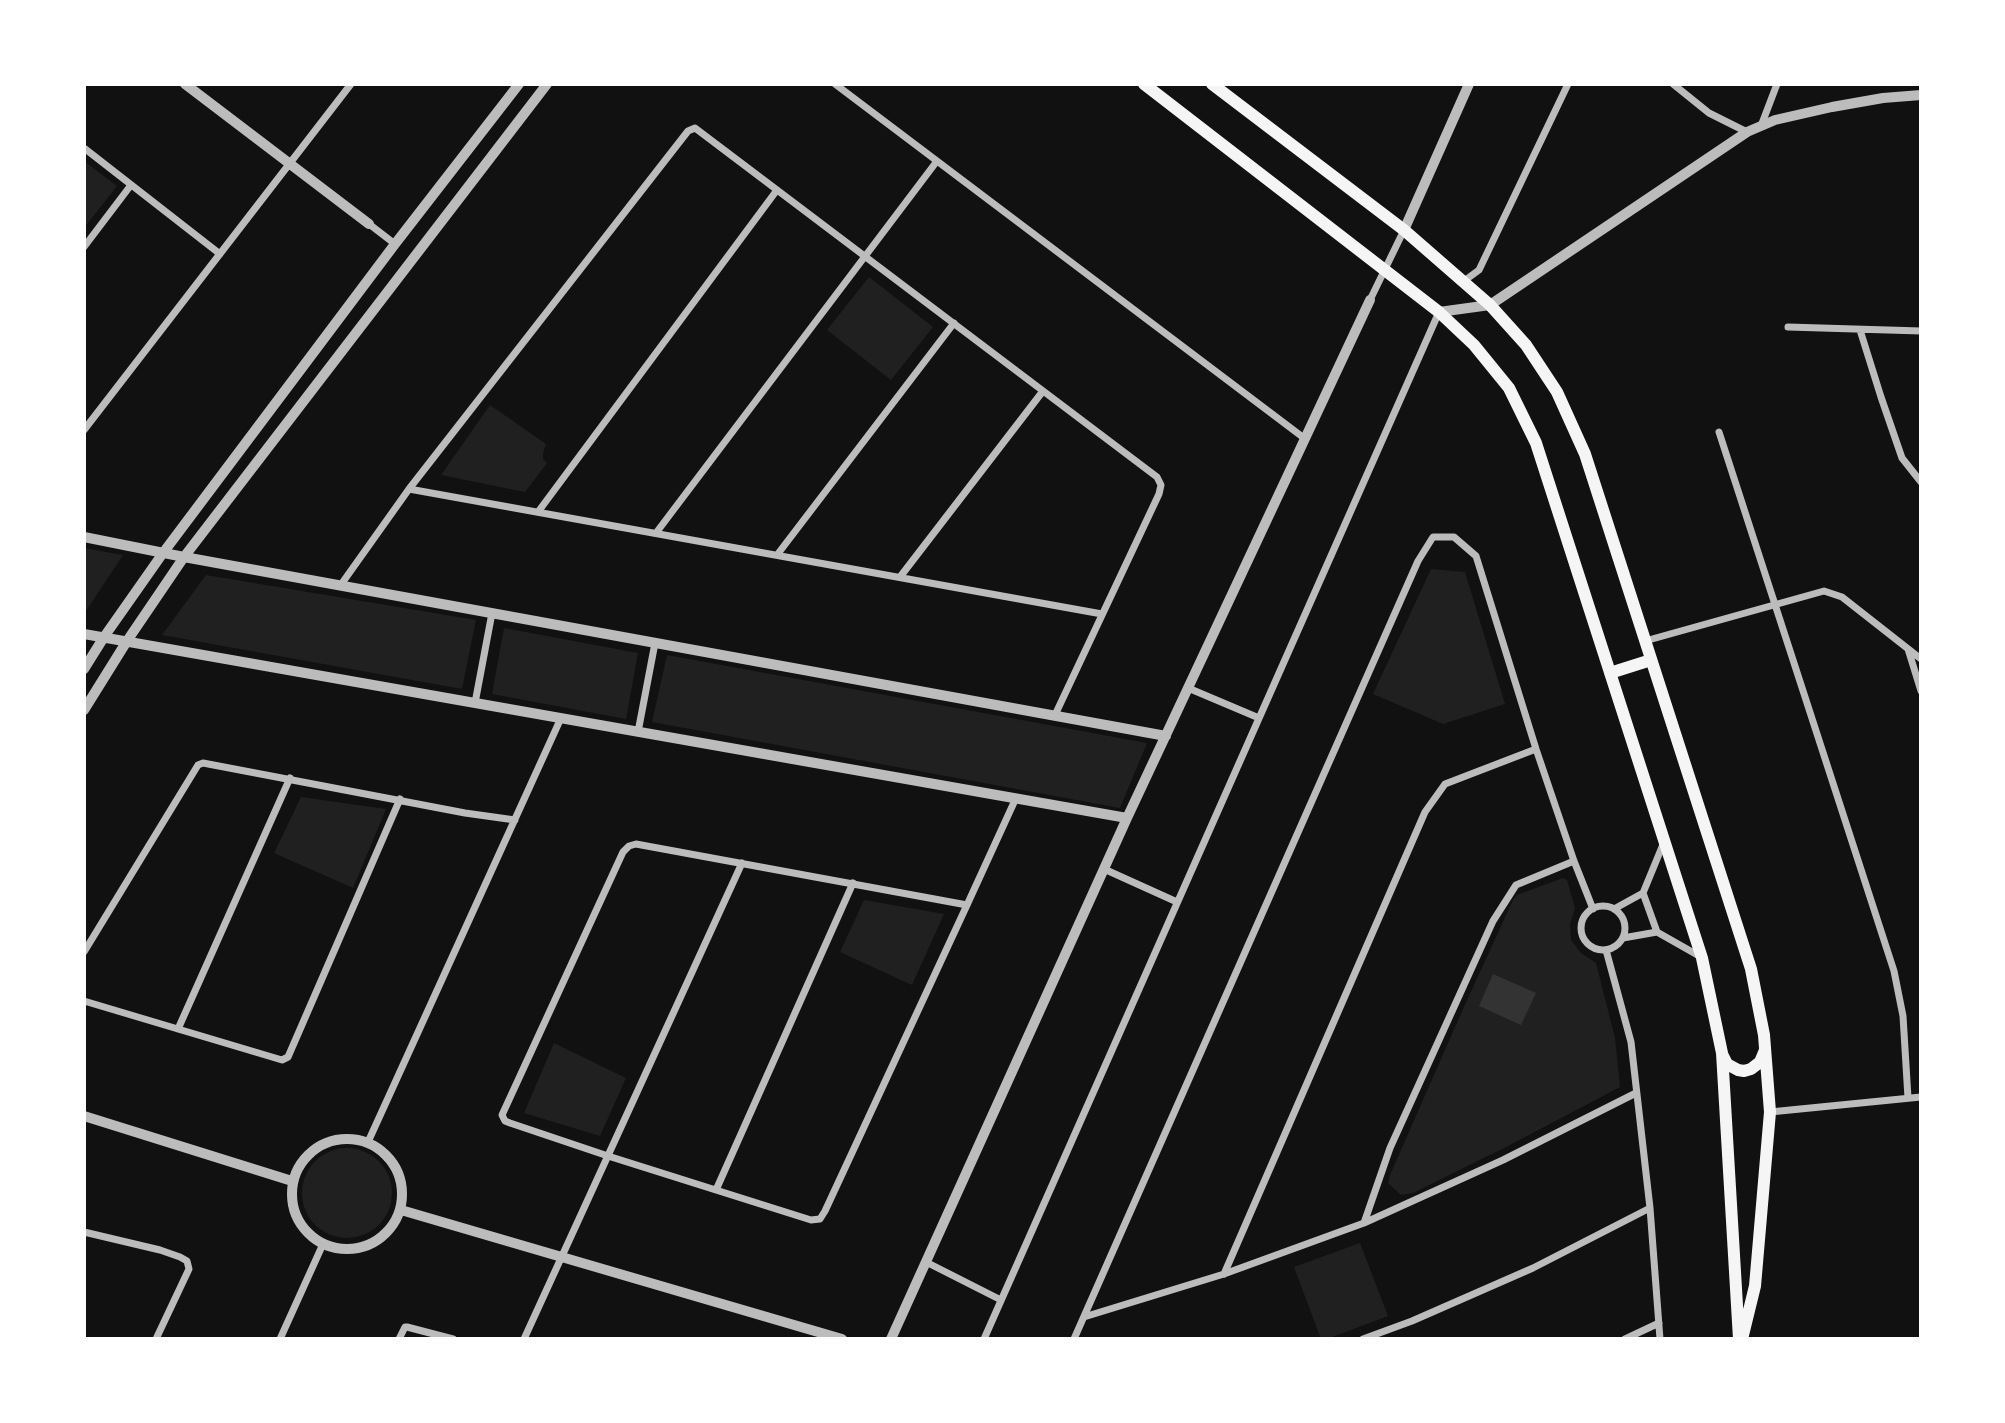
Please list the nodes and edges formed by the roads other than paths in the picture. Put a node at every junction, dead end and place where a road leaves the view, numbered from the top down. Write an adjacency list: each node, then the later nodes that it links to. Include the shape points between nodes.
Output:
1 (186, 84): 17 (street)
2 (351, 84): 17 (street)
3 (519, 84): 22 (street)
4 (547, 84): 46 (street)
5 (835, 84): 16 (street)
6 (1144, 84): 26 (main road)
7 (1212, 84): 21 (main road)
8 (1469, 84): 21 (street)
9 (1568, 84): 27 (street, via 1479,270)
10 (1673, 84): 14 (street, via 1709,113)
11 (1777, 84): 13 (street)
12 (1921, 95): 13 (street, via 1832,107)
13 (1761, 126): 14 (street)
14 (1747, 132): 29 (street)
15 (84, 148): 18 (street)
16 (937, 161): 25 (street); 38 (street)
17 (289, 164): 20 (street); 24 (street)
18 (131, 185): 23 (street); 24 (street)
19 (777, 190): 25 (street); 40 (street, via 698,130 688,131); 41 (street)
20 (369, 225): 22 (street)
21 (1404, 230): 26 (street); 27 (main road)
22 (395, 244): 44 (street)
23 (84, 247)
24 (220, 254): 36 (street)
25 (864, 256): 31 (street); 42 (street)
26 (1384, 270): 28 (street); 30 (main road)
27 (1464, 281): 29 (main road)
28 (1370, 300): 38 (street)
29 (1490, 304): 30 (street); 54 (main road, via 1526,345 1557,392 1585,454)
30 (1439, 312): 61 (main road, via 1509,388 1536,443); 68 (street)
31 (954, 323): 35 (street); 45 (street)
32 (1788, 327): 33 (street)
33 (1860, 330): 34 (street); 39 (street, via 1902,458)
34 (1921, 331)
35 (1043, 390): 47 (street); 51 (street, via 1157,477 1161,485)
36 (84, 430)
37 (1719, 432): 49 (street)
38 (1304, 438): 62 (street)
39 (1921, 482)
40 (409, 489): 41 (street); 48 (street)
41 (538, 512): 42 (street)
42 (656, 533): 45 (street)
43 (84, 537): 44 (street)
44 (163, 553): 46 (street); 53 (street)
45 (777, 555): 47 (street)
46 (184, 557): 48 (street); 55 (street)
47 (900, 577): 51 (street)
48 (340, 586): 50 (street)
49 (1775, 605): 54 (street); 57 (street, via 1825,591 1842,597); 98 (street, via 1894,971 1903,1016)
50 (492, 613): 56 (street); 64 (street)
51 (1102, 614): 66 (street)
52 (84, 634): 53 (street)
53 (104, 637): 55 (street); 60 (street)
54 (1645, 641): 59 (main road)
55 (127, 642): 64 (street); 65 (street)
56 (654, 643): 66 (street); 69 (street)
57 (1908, 649): 58 (street); 63 (street)
58 (1921, 659)
59 (1651, 660): 61 (main road); 94 (main road, via 1751,969)
60 (84, 669)
61 (1610, 673): 77 (main road)
62 (1188, 688): 68 (street); 70 (street)
63 (1921, 691)
64 (475, 703): 67 (street)
65 (84, 710)
66 (1055, 715): 70 (street)
67 (561, 718): 69 (street); 76 (street)
68 (1259, 718): 83 (street)
69 (638, 732): 73 (street)
70 (1166, 736): 75 (street)
71 (1536, 749): 78 (street); 112 (street, via 1445,784 1425,812); 114 (street, via 1476,556 1454,537 1433,537 1418,561)
72 (290, 778): 74 (street); 90 (street, via 209,763 198,765); 93 (street)
73 (1016, 798): 75 (street); 84 (street)
74 (400, 799): 76 (street); 93 (street, via 288,1056 282,1060)
75 (1127, 818): 80 (street)
76 (515, 820): 101 (street)
77 (1664, 841): 82 (street); 91 (main road)
78 (1574, 861): 85 (street); 107 (street, via 1516,885 1493,921 1390,1148)
79 (742, 863): 81 (street); 102 (street); 102 (street, via 629,846 504,1109 505,1121)
80 (1104, 869): 83 (street); 111 (street)
81 (853, 883): 84 (street); 104 (street)
82 (1643, 893): 86 (street); 87 (street)
83 (1177, 902): 113 (street)
84 (967, 905): 104 (street, via 820,1219)
85 (1593, 909): 86 (street); 89 (street, via 1581,925 1583,939 1593,948)
86 (1614, 909): 88 (street, via 1625,925)
87 (1657, 932): 88 (street); 91 (street)
88 (1623, 938): 89 (street)
89 (1606, 950): 96 (street, via 1631,1042)
90 (84, 952)
91 (1702, 958): 95 (main road)
92 (84, 1001): 93 (street)
93 (178, 1029)
94 (1765, 1050): 95 (main road, via 1760,1062 1744,1071 1727,1064); 99 (main road)
95 (1722, 1053): 128 (main road)
96 (1636, 1093): 105 (street); 107 (street)
97 (1921, 1097): 98 (street)
98 (1908, 1098): 99 (street)
99 (1770, 1112): 128 (main road, via 1755,1286)
100 (84, 1116): 103 (street)
101 (368, 1142): 103 (street, via 330,1140 300,1163); 106 (street, via 383,1150 401,1177)
102 (608, 1156): 104 (street); 110 (street)
103 (292, 1181): 109 (street, via 296,1218)
104 (716, 1190)
105 (1650, 1208): 115 (street); 125 (street, via 1533,1268)
106 (401, 1210): 109 (street, via 378,1240 360,1248); 110 (street)
107 (1364, 1223): 112 (street)
108 (84, 1232): 116 (street, via 187,1261 189,1269)
109 (323, 1244): 117 (street)
110 (562, 1257): 120 (street); 121 (street)
111 (926, 1262): 113 (street); 122 (street)
112 (1224, 1274): 114 (street)
113 (1001, 1300): 123 (street)
114 (1084, 1317): 124 (street)
115 (1659, 1323): 126 (street); 127 (street)
116 (156, 1339)
117 (280, 1339)
118 (399, 1339): 119 (street, via 405,1327)
119 (453, 1339)
120 (524, 1339)
121 (842, 1339)
122 (891, 1339)
123 (984, 1339)
124 (1074, 1339)
125 (1363, 1339)
126 (1625, 1339)
127 (1660, 1339)
128 (1740, 1339)

